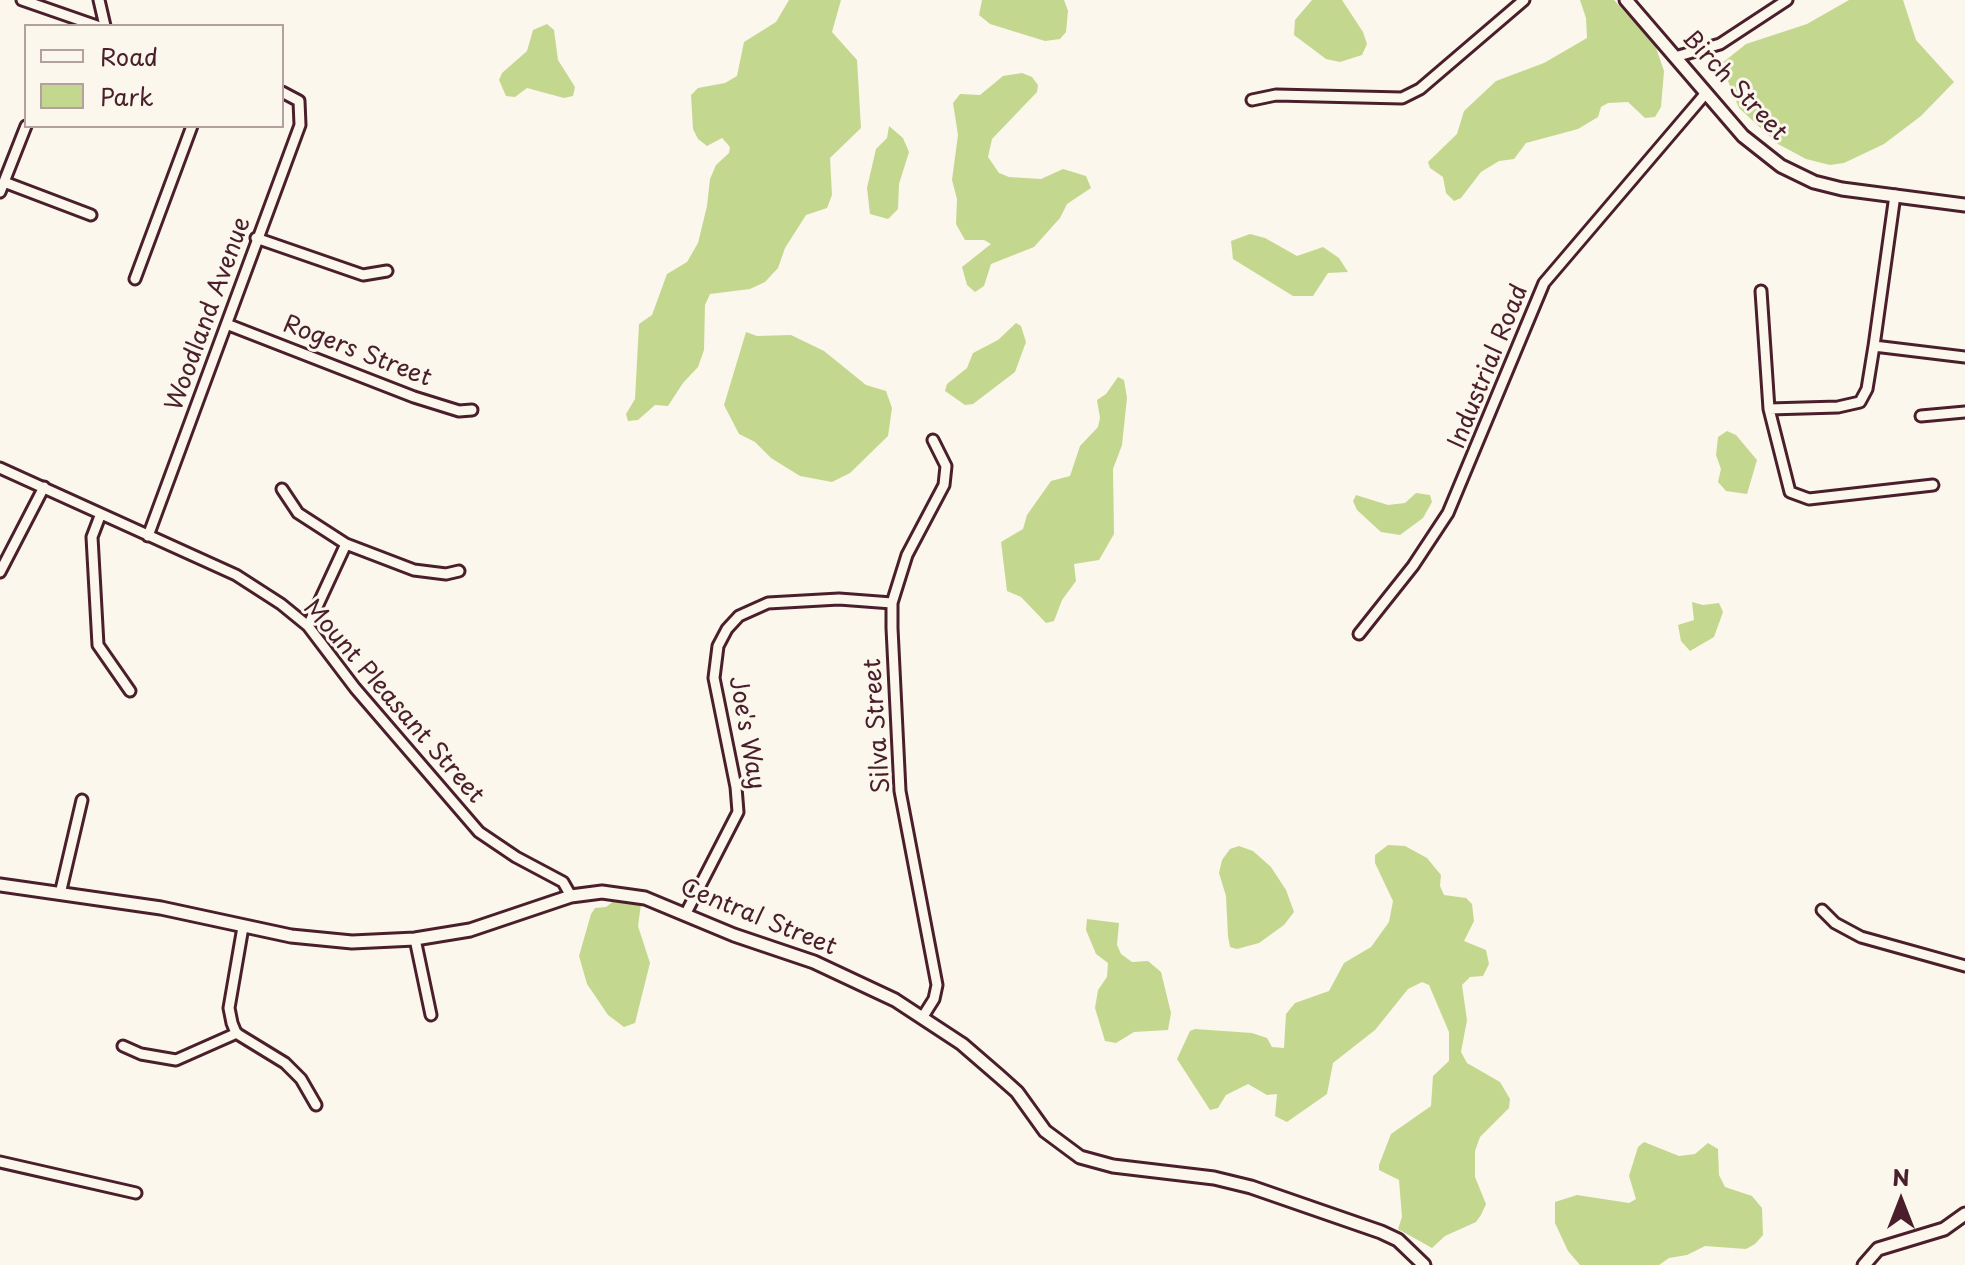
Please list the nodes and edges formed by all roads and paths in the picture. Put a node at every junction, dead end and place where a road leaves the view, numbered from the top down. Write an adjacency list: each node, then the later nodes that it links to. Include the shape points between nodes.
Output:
1 (22, 0): 6 (street)
2 (99, 0): 7 (street)
3 (1524, 0): 11 (street, via 1420,89 1402,98 1276,95)
4 (1626, 0): 8 (street, Birch Street)
5 (1787, 0): 8 (street, via 1720,44)
6 (67, 21)
7 (105, 24)
8 (1675, 57): 10 (street, Birch Street)
9 (284, 93): 18 (street, Woodland Avenue, via 300,103 300,125)
10 (1706, 93): 15 (street, Birch Street, via 1757,150 1791,172 1842,189); 41 (street, Industrial Road, via 1544,283 1448,513)
11 (1252, 100)
12 (25, 128): 14 (street)
13 (191, 128): 20 (street)
14 (2, 187): 17 (street)
15 (1895, 195): 16 (street, Birch Street); 23 (street)
16 (1965, 205)
17 (91, 215)
18 (256, 238): 19 (street, via 363,275); 22 (street, Woodland Avenue)
19 (387, 271)
20 (135, 279)
21 (1761, 291): 25 (street)
22 (229, 325): 26 (street, Rogers Street, via 414,397); 35 (street, Woodland Avenue)
23 (1874, 346): 24 (street); 25 (street, via 1860,402)
24 (1965, 357)
25 (1769, 409): 31 (street, via 1794,496 1838,497)
26 (472, 410)
27 (1965, 412): 28 (street)
28 (1921, 416)
29 (933, 440): 39 (street, Silva Street, via 946,466 944,485 907,555)
30 (0, 468): 32 (street, Mount Pleasant Street)
31 (1933, 485)
32 (44, 487): 34 (street, Mount Pleasant Street); 38 (street)
33 (282, 489): 36 (street, via 298,513)
34 (100, 516): 35 (street, Mount Pleasant Street); 42 (street, via 92,537 98,645)
35 (148, 536): 40 (street, Mount Pleasant Street, via 260,589)
36 (346, 544): 37 (street, via 414,570); 40 (street)
37 (459, 571)
38 (0, 572)
39 (892, 603): 48 (street, Joe's Way, via 768,603 739,616 727,629 718,646 714,678 738,812); 53 (street, Silva Street, via 896,759 937,985)
40 (308, 626): 46 (street, Mount Pleasant Street, via 479,832 563,882)
41 (1359, 634)
42 (130, 691)
43 (82, 800): 45 (street)
44 (0, 885): 45 (street, Central Street)
45 (60, 894): 49 (street, Central Street, via 161,908)
46 (571, 896): 48 (street, Central Street, via 622,894); 50 (street, Central Street, via 470,930)
47 (1822, 910): 51 (street, via 1861,937)
48 (686, 913): 53 (street, Central Street, via 814,962)
49 (243, 927): 50 (street, Central Street, via 322,941); 54 (street, via 229,1008)
50 (415, 939): 52 (street)
51 (1965, 966)
52 (431, 1015)
53 (922, 1018): 60 (street, Central Street, via 999,1076 1045,1131 1080,1157 1251,1187 1381,1232 1398,1240)
54 (237, 1033): 55 (street, via 176,1060); 56 (street, via 285,1063)
55 (123, 1046)
56 (316, 1105)
57 (0, 1162): 58 (street)
58 (136, 1193)
59 (1965, 1214): 61 (street, via 1944,1229 1878,1249)
60 (1424, 1265)
61 (1864, 1265)

